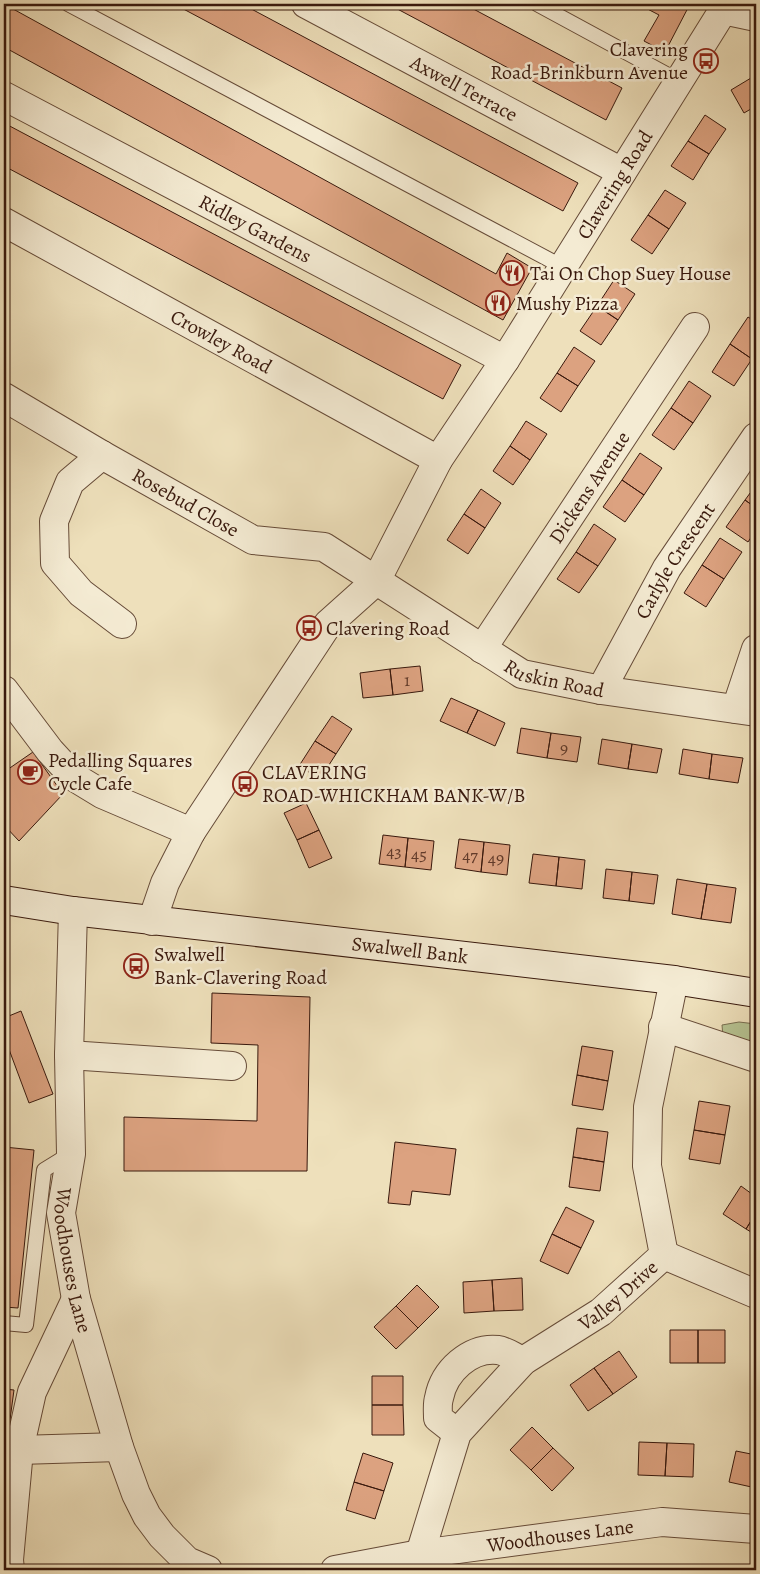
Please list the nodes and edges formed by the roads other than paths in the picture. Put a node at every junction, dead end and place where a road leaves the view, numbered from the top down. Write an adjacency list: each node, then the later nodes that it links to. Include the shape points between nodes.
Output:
1 (68, 4): 10 (lane)
2 (306, 4): 8 (street, Axwell Terrace)
3 (537, 4): 6 (lane)
4 (725, 7): 5 (street); 6 (street, Clavering Road)
5 (756, 17)
6 (679, 82): 8 (street, Clavering Road)
7 (4, 96): 12 (street, Ridley Gardens)
8 (622, 172): 10 (street, Clavering Road)
9 (4, 222): 16 (street, Crowley Road)
10 (563, 267): 12 (street, Clavering Road)
11 (695, 327): 19 (street, Dickens Avenue)
12 (505, 360): 16 (street, Clavering Road)
13 (4, 397): 15 (street, Rosebud Close)
14 (756, 437): 22 (street, Carlyle Crescent, via 667,568)
15 (102, 455): 17 (street, Rosebud Close, via 253,540 324,547); 18 (street, via 70,482 54,521 55,563 81,593)
16 (438, 460): 17 (street, Clavering Road)
17 (376, 581): 19 (street, Ruskin Road); 24 (street, Clavering Road, via 328,624)
18 (122, 624)
19 (482, 649): 22 (street, Ruskin Road, via 522,674)
20 (756, 650): 23 (street)
21 (4, 690): 24 (street, via 74,777 102,794)
22 (600, 690): 23 (street, Ruskin Road)
23 (746, 711)
24 (191, 832): 27 (street, Clavering Road, via 165,883)
25 (4, 900): 26 (street, Swalwell Bank)
26 (73, 911): 27 (street, Swalwell Bank); 31 (street, Woodhouses Lane)
27 (152, 921): 28 (street, Swalwell Bank)
28 (674, 980): 29 (street, Swalwell Bank); 30 (street, Valley Drive)
29 (756, 993)
30 (664, 1027): 32 (street); 35 (street, Valley Drive, via 648,1107 647,1166)
31 (69, 1055): 33 (street); 34 (street, Woodhouses Lane)
32 (756, 1058)
33 (232, 1066)
34 (71, 1154): 37 (street, Woodhouses Lane, via 61,1213); 38 (lane, via 44,1170 26,1324)
35 (664, 1255): 36 (street); 39 (street, Valley Drive, via 601,1312)
36 (756, 1294)
37 (76, 1299): 41 (street, Woodhouses Lane); 42 (street, via 32,1392)
38 (4, 1323)
39 (523, 1361): 40 (street, Valley Drive); 40 (street, via 500,1350 488,1350 471,1355 456,1365 443,1384 438,1418)
40 (457, 1433): 44 (street, Valley Drive)
41 (119, 1446): 42 (street); 46 (street, Woodhouses Lane, via 147,1516 187,1561)
42 (19, 1450): 45 (street)
43 (756, 1529): 44 (street, Woodhouses Lane, via 662,1522)
44 (420, 1554): 47 (street, Woodhouses Lane)
45 (10, 1570)
46 (208, 1570)
47 (335, 1570)

